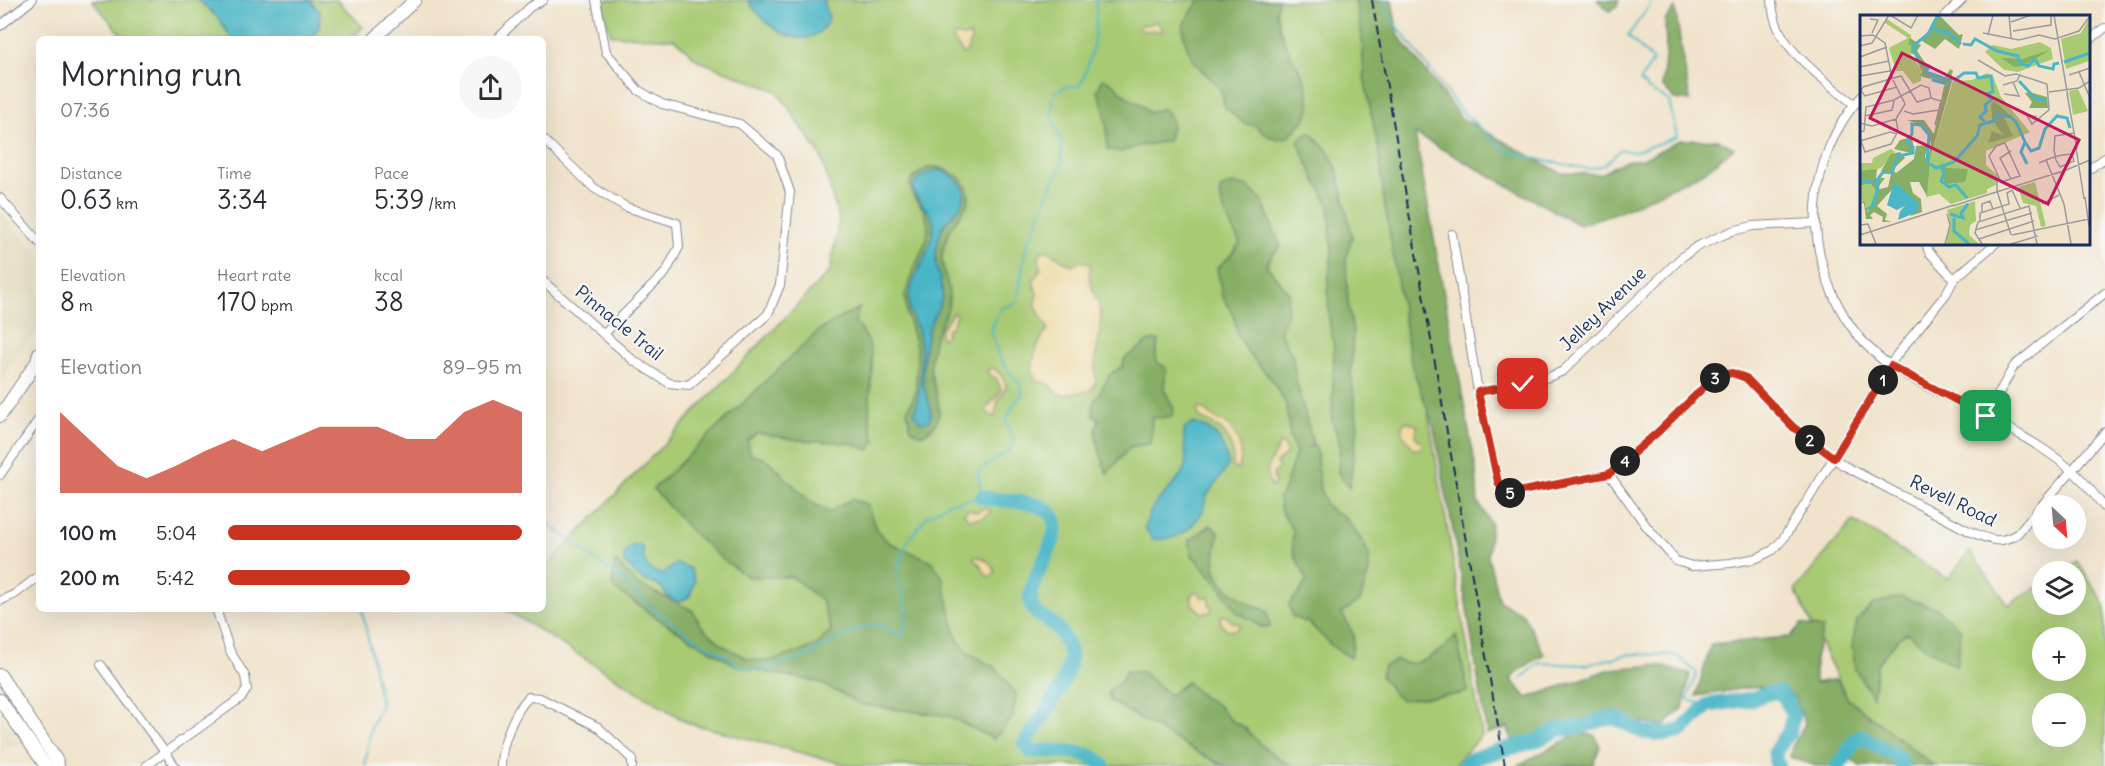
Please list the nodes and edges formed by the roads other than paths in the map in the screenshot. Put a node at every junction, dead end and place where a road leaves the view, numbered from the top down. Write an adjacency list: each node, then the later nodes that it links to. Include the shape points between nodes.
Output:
1 (32, 0): 8 (street)
2 (415, 0): 10 (main road)
3 (543, 0): 11 (street)
4 (596, 0): 27 (street, Pinnacle Trail, via 606,52 638,90 662,104 740,124 777,155 790,192 780,285 768,314 689,385 669,383 634,361)
5 (1772, 0): 14 (street, via 1785,40)
6 (1962, 0): 7 (street)
7 (1946, 15)
8 (0, 26)
9 (2105, 28): 12 (street)
10 (377, 36)
11 (499, 36)
12 (2090, 39)
13 (1860, 98): 14 (street)
14 (1854, 104): 19 (street, via 1831,141 1818,189)
15 (546, 142): 27 (street, via 594,188 626,207 677,223 680,247 666,272)
16 (2105, 158): 17 (street)
17 (2090, 169)
18 (0, 198): 21 (street)
19 (1815, 223): 29 (street, via 1819,255 1835,297 1866,345); 30 (street, Jelley Avenue, via 1752,226 1713,238 1682,257 1563,371 1523,384)
20 (1452, 234): 30 (street)
21 (36, 239)
22 (1926, 244): 24 (street)
23 (1995, 244): 24 (street)
24 (1954, 279): 29 (street)
25 (546, 285): 27 (street, Pinnacle Trail)
26 (2105, 293): 32 (street, via 2014,366)
27 (604, 334)
28 (36, 362): 31 (main road)
29 (1891, 366): 32 (street); 35 (street)
30 (1478, 392): 37 (street, via 1502,490 1519,492)
31 (0, 416)
32 (1986, 416): 36 (street)
33 (36, 423): 38 (street)
34 (2105, 432): 36 (street, Revell Road)
35 (1834, 458): 36 (street, Revell Road, via 1971,532 2004,541 2017,534); 37 (street, via 1793,427 1746,378 1732,373 1718,376 1703,388); 37 (street, via 1773,550 1757,558 1708,566 1676,561)
36 (2071, 470): 39 (street)
37 (1609, 474)
38 (0, 475)
39 (2105, 508)
40 (36, 578): 41 (street)
41 (0, 601)
42 (217, 612): 46 (street, via 247,689 242,697)
43 (102, 665): 46 (street)
44 (0, 675): 48 (main road)
45 (0, 700): 47 (main road)
46 (166, 752): 49 (street); 50 (street)
47 (46, 766)
48 (58, 766)
49 (146, 766)
50 (175, 766)
51 (501, 766): 52 (street, via 502,750 520,705 528,697 540,698 598,727 632,759)
52 (632, 766)

